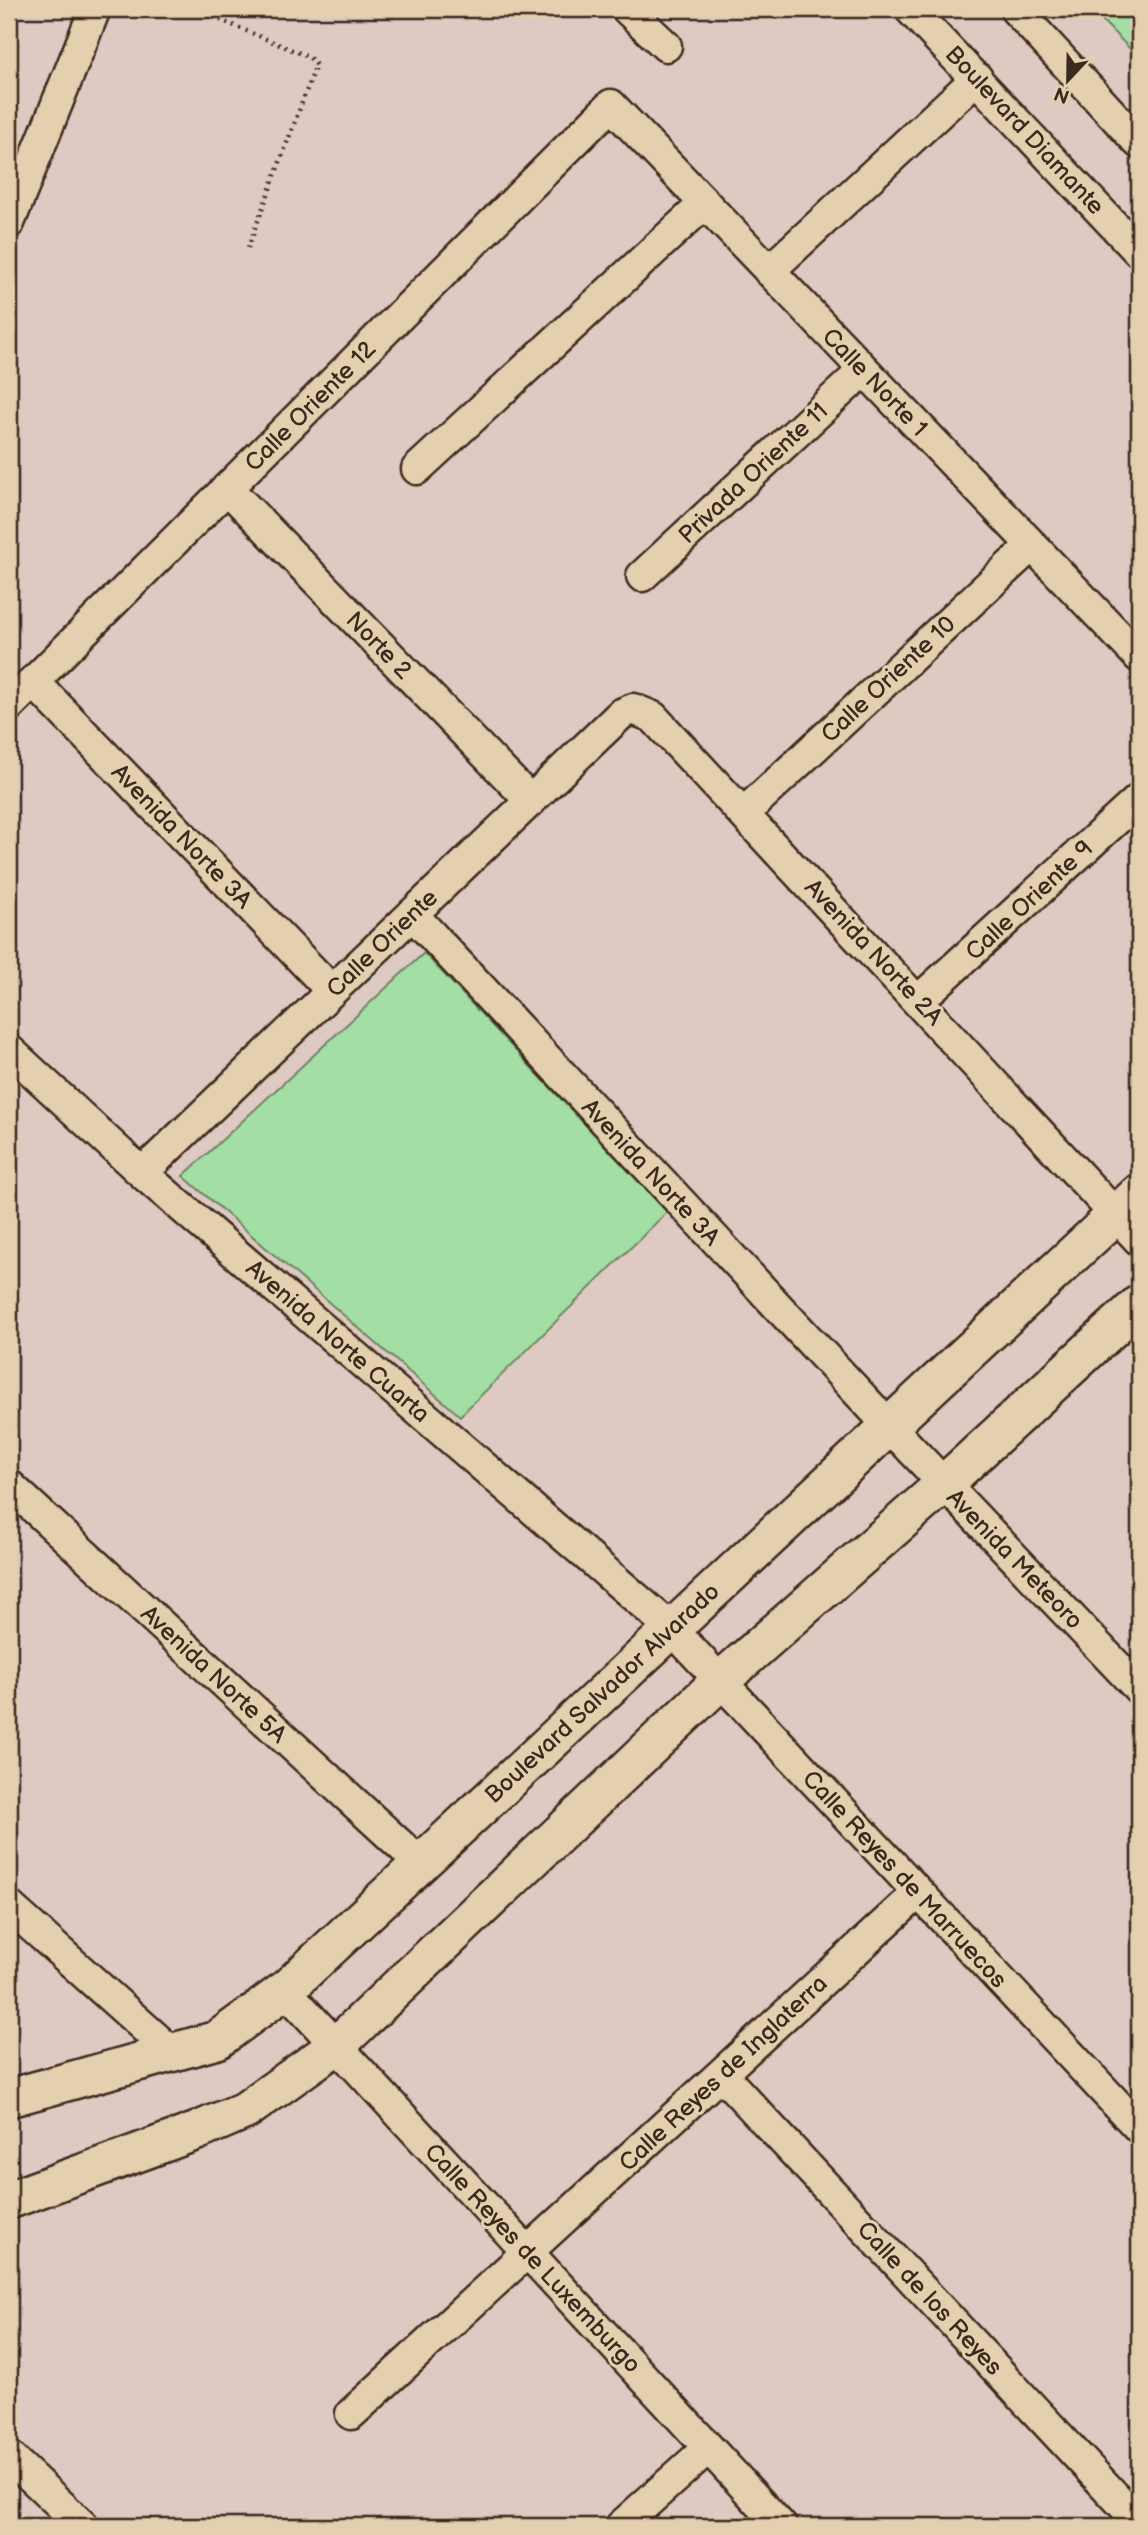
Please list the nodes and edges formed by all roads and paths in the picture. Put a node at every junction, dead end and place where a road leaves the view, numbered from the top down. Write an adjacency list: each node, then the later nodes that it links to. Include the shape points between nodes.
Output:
1 (94, 9): 11 (street)
2 (194, 9): 12 (path, via 309,57 316,65)
3 (627, 9): 6 (street)
4 (910, 9): 7 (street, Boulevard Diamante)
5 (1015, 9): 9 (street)
6 (666, 46)
7 (976, 78): 13 (street, Boulevard Diamante); 14 (street)
8 (611, 105): 10 (street, Calle Norte 1); 17 (street, Calle Oriente 12)
9 (1139, 143)
10 (705, 203): 14 (street, Calle Norte 1); 16 (street)
11 (9, 223)
12 (248, 248)
13 (1139, 252)
14 (769, 271): 15 (street, Calle Norte 1)
15 (864, 370): 18 (street, Calle Norte 1); 19 (street, Privada Oriente 11)
16 (417, 469)
17 (227, 488): 21 (street, Calle Oriente 12); 25 (street, Norte 2)
18 (1032, 545): 20 (street, Calle Norte 1); 26 (street, Calle Oriente 10)
19 (642, 576)
20 (1139, 657)
21 (33, 681): 22 (street, Calle Oriente 12); 28 (street, Avenida Norte 3A)
22 (9, 706)
23 (621, 714): 25 (street, Calle Oriente); 26 (street, Avenida Norte 2A, via 633,709 653,717)
24 (1139, 799): 29 (street, Calle Oriente 9)
25 (531, 801): 27 (street, Calle Oriente)
26 (744, 813): 29 (street, Avenida Norte 2A)
27 (412, 914): 28 (street, Calle Oriente); 34 (street, Avenida Norte 3A)
28 (332, 991): 31 (street, Calle Oriente)
29 (919, 1000): 32 (street, Avenida Norte 2A)
30 (9, 1050): 31 (street, Avenida Norte Cuarta)
31 (142, 1173): 37 (street, Avenida Norte Cuarta)
32 (1131, 1216): 34 (street, Boulevard Salvador Alvarado)
33 (1139, 1304): 35 (street)
34 (891, 1428): 35 (street, Avenida Meteoro); 37 (street, Boulevard Salvador Alvarado)
35 (944, 1484): 38 (street); 39 (street, Avenida Meteoro)
36 (9, 1485): 40 (street, Avenida Norte 5A)
37 (671, 1628): 38 (street, Calle Reyes de Marruecos); 40 (street, Boulevard Salvador Alvarado)
38 (720, 1681): 41 (street, Calle Reyes de Marruecos); 44 (street)
39 (1139, 1689)
40 (420, 1863): 43 (street, Boulevard Salvador Alvarado)
41 (918, 1894): 46 (street, Calle Reyes de Inglaterra); 48 (street, Calle Reyes de Marruecos)
42 (9, 1906): 45 (street)
43 (285, 1990): 44 (street, Calle Reyes de Luxemburgo); 45 (street, Boulevard Salvador Alvarado, via 217,2040)
44 (336, 2046): 49 (street, via 246,2110); 50 (street, Calle Reyes de Luxemburgo)
45 (174, 2054): 47 (street, Boulevard Salvador Alvarado)
46 (721, 2074): 50 (street, Calle Reyes de Inglaterra); 54 (street, Calle de los Reyes)
47 (9, 2098)
48 (1137, 2121)
49 (9, 2200)
50 (528, 2252): 51 (street, Calle Reyes de Inglaterra); 52 (street, Calle Reyes de Luxemburgo)
51 (351, 2414)
52 (708, 2448): 56 (street); 57 (street, Calle Reyes de Luxemburgo)
53 (9, 2456): 55 (street)
54 (1139, 2522)
55 (83, 2526)
56 (621, 2526)
57 (781, 2526)

